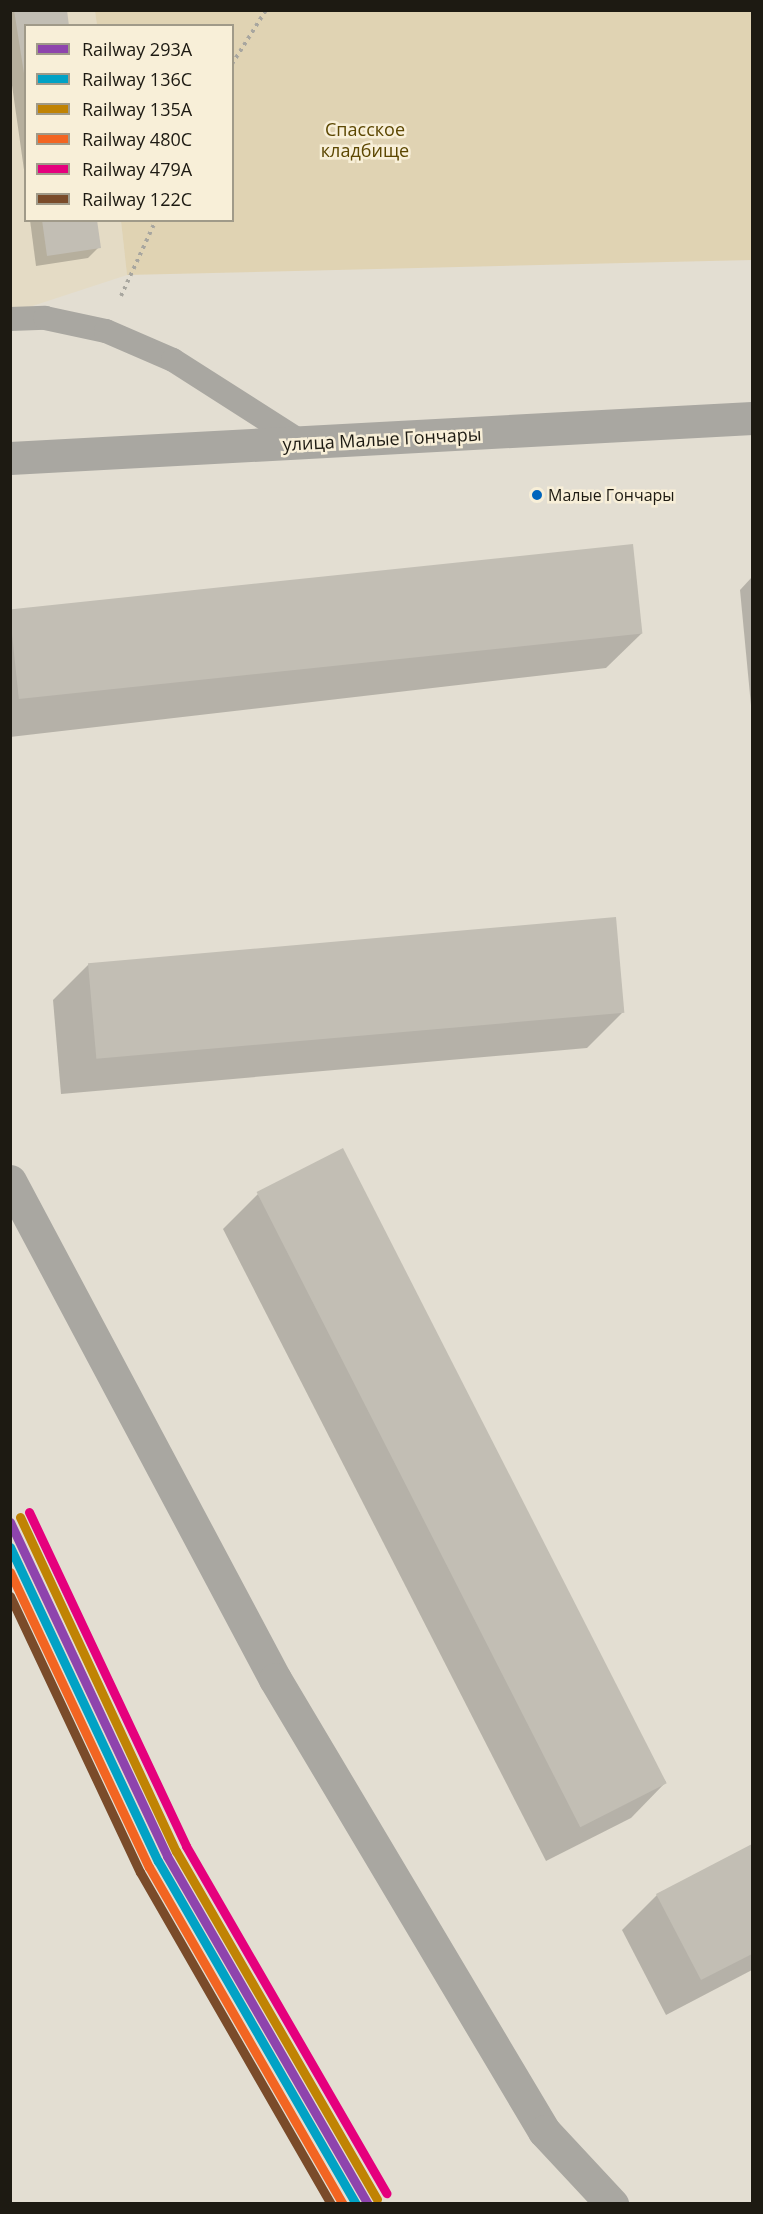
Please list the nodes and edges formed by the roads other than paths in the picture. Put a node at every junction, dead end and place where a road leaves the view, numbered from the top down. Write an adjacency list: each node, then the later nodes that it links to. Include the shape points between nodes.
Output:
1 (11, 312): 3 (lane, via 106,331 173,360)
2 (753, 418): 3 (street, улица Малые Гончары)
3 (303, 443): 4 (street, улица Малые Гончары)
4 (10, 458)
5 (10, 1181): 6 (street, via 275,1679 544,2132)
6 (612, 2204)

